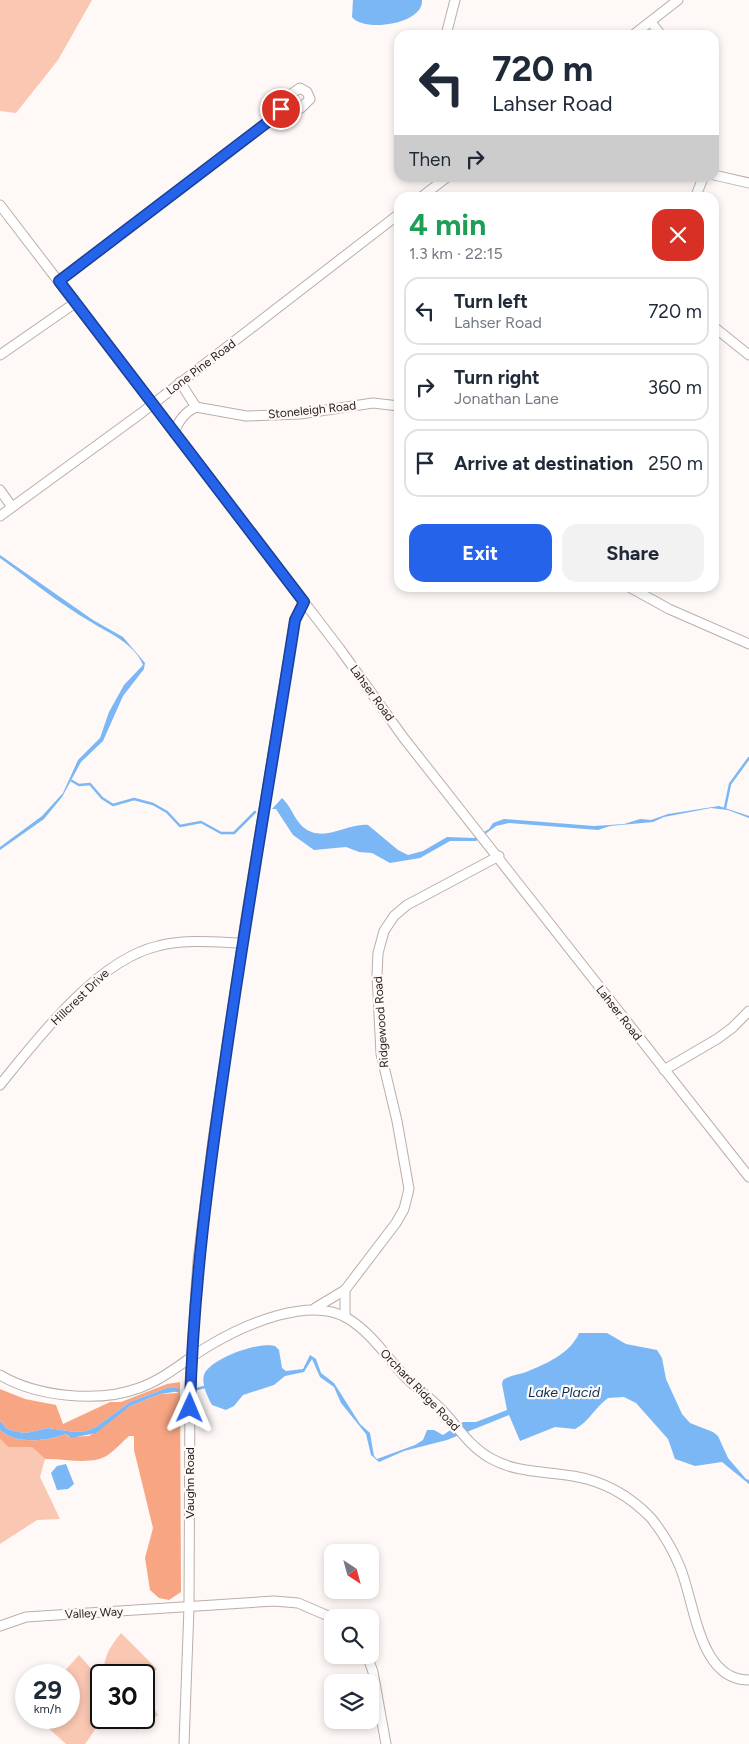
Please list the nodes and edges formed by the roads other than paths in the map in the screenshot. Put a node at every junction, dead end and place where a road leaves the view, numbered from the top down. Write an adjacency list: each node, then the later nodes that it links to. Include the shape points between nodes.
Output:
1 (454, 0): 4 (street)
2 (678, 0): 3 (street)
3 (651, 22): 5 (street); 6 (street)
4 (447, 30)
5 (640, 30)
6 (657, 30)
7 (273, 118): 14 (street)
8 (719, 176): 10 (street)
9 (441, 182): 11 (street)
10 (749, 183)
11 (428, 192)
12 (0, 205): 14 (street, Lahser Road)
13 (394, 218): 19 (street, Lone Pine Road)
14 (59, 281): 15 (street, Lahser Road)
15 (75, 302): 17 (street); 20 (street, Lahser Road)
16 (719, 331): 18 (street)
17 (0, 355)
18 (749, 355)
19 (180, 382): 20 (street, Lone Pine Road); 22 (street)
20 (152, 404): 23 (street, Lahser Road); 25 (street, Lone Pine Road)
21 (394, 405): 22 (street, Stoneleigh Road, via 373,403 300,414 246,416)
22 (196, 407): 23 (street, via 180,420)
23 (174, 433): 28 (street, Lahser Road)
24 (0, 490): 25 (street)
25 (12, 507): 26 (street, Lone Pine Road)
26 (0, 516)
27 (638, 592): 29 (street)
28 (304, 602): 30 (street, Lahser Road, via 403,737); 31 (street, Vaughn Road, via 295,620)
29 (749, 644)
30 (499, 856): 33 (street, Lahser Road); 36 (street, Ridgewood Road, via 407,905 394,916 381,938 377,975 381,1054 409,1189 396,1223)
31 (242, 944): 34 (street, Hillcrest Drive, via 168,943 116,964 51,1025); 39 (street, Vaughn Road, via 202,1224)
32 (749, 1012): 33 (street, via 725,1034)
33 (664, 1070): 35 (street, Lahser Road)
34 (0, 1085)
35 (749, 1177)
36 (345, 1290): 37 (street, Ridgewood Road); 38 (street)
37 (315, 1308): 38 (street, Orchard Ridge Road); 39 (street, via 258,1323 212,1344)
38 (345, 1317): 45 (street, Orchard Ridge Road, via 370,1337 476,1449 499,1463 526,1472 574,1476 600,1483 638,1506 658,1528 676,1557 704,1642 715,1665 730,1678)
39 (191, 1358): 40 (street, via 146,1385 106,1395 40,1391); 41 (street, Vaughn Road)
40 (0, 1376)
41 (189, 1607): 42 (street, Valley Way, via 285,1601); 43 (street, Valley Way, via 26,1617); 46 (street, Vaughn Road)
42 (324, 1614)
43 (0, 1626)
44 (370, 1664): 47 (street)
45 (749, 1680)
46 (184, 1744)
47 (386, 1744)

